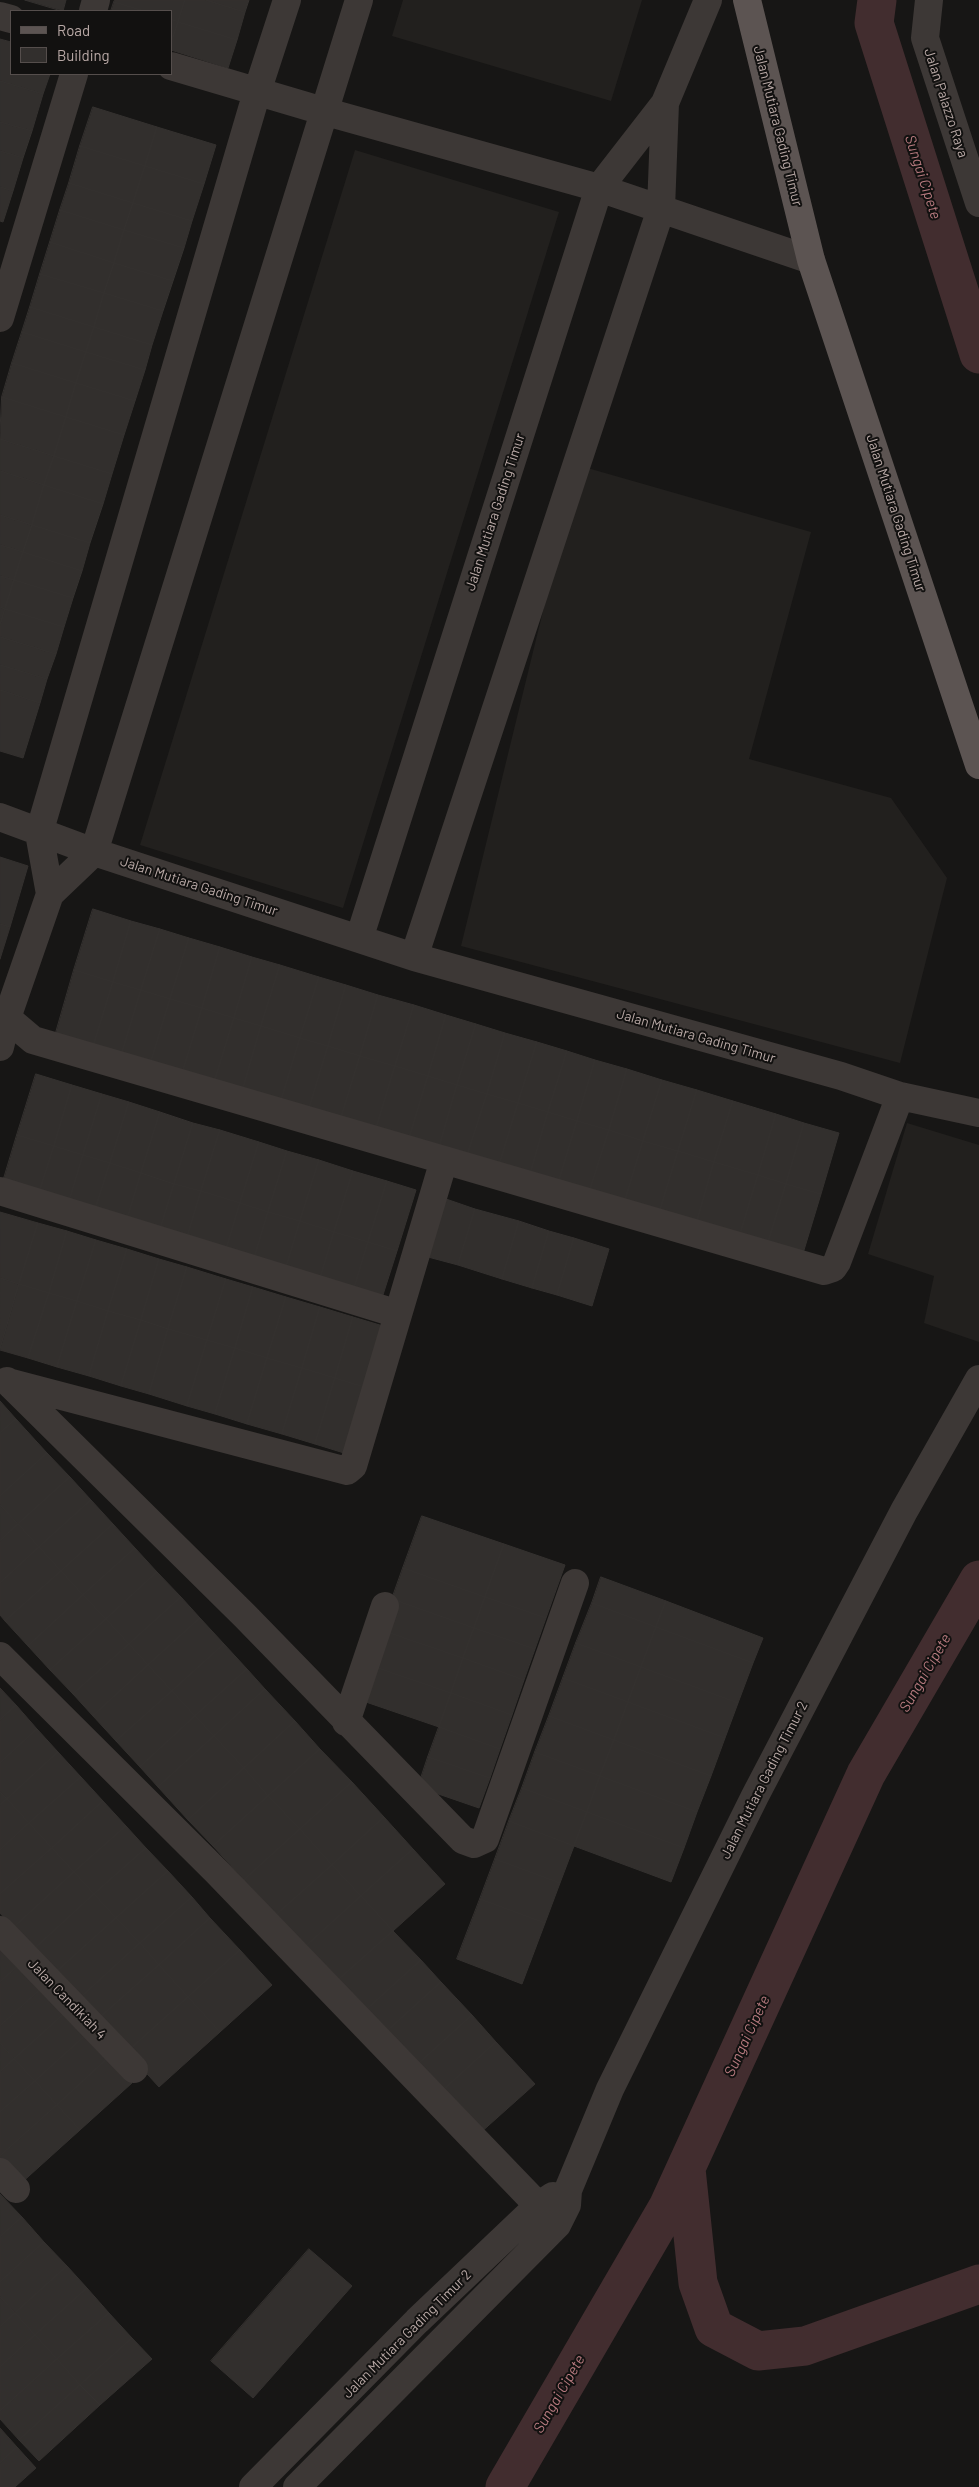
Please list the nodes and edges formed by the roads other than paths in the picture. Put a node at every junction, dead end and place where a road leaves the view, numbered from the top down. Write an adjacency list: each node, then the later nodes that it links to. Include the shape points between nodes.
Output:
1 (287, 0): 8 (street)
2 (359, 0): 10 (street)
3 (708, 0): 9 (street, Jalan Mutiara Gading Timur)
4 (747, 0): 14 (main road, Jalan Mutiara Gading Timur)
5 (930, 0): 12 (street, Jalan Palazzo Raya, via 925,38)
6 (172, 66): 8 (street)
7 (74, 75): 15 (street)
8 (258, 92): 10 (street); 18 (street)
9 (665, 103): 11 (street, Jalan Mutiara Gading Timur); 13 (street, Jalan Mutiara Gading Timur)
10 (324, 111): 11 (street); 19 (street)
11 (599, 188): 13 (street); 21 (street, Jalan Mutiara Gading Timur)
12 (979, 204)
13 (660, 209): 14 (street); 22 (street, Jalan Mutiara Gading Timur)
14 (811, 260): 16 (main road, Jalan Mutiara Gading Timur)
15 (0, 318)
16 (979, 765)
17 (0, 817): 18 (street, Jalan Mutiara Gading Timur)
18 (40, 833): 19 (street, Jalan Mutiara Gading Timur); 20 (street)
19 (94, 852): 20 (street); 21 (street, Jalan Mutiara Gading Timur)
20 (50, 894): 23 (street)
21 (360, 939): 22 (street, Jalan Mutiara Gading Timur)
22 (414, 956): 25 (street, Jalan Mutiara Gading Timur, via 841,1076)
23 (4, 1017): 24 (street); 27 (street, via 33,1040)
24 (0, 1047)
25 (900, 1096): 26 (street, Jalan Mutiara Gading Timur); 27 (street, via 837,1262 833,1268 824,1271)
26 (979, 1113)
27 (444, 1160): 29 (street)
28 (0, 1191): 29 (street)
29 (398, 1314): 31 (street, via 353,1466 347,1471)
30 (979, 1379): 38 (street, Jalan Mutiara Gading Timur 2, via 904,1511 755,1796 610,2089)
31 (4, 1380): 35 (street, via 245,1616)
32 (575, 1583): 35 (street, via 485,1839 474,1844 463,1840)
33 (384, 1606): 35 (street)
34 (0, 1656): 39 (street, via 217,1872)
35 (346, 1722)
36 (0, 1930): 37 (street, Jalan Candikiah 4)
37 (134, 2069)
38 (568, 2190): 39 (street, Jalan Mutiara Gading Timur 2); 40 (street, Jalan Mutiara Gading Timur 2, via 567,2205)
39 (538, 2206): 40 (street); 41 (street, Jalan Mutiara Gading Timur 2, via 417,2321)
40 (557, 2225): 42 (street, Jalan Mutiara Gading Timur 2)
41 (253, 2487)
42 (297, 2487)

